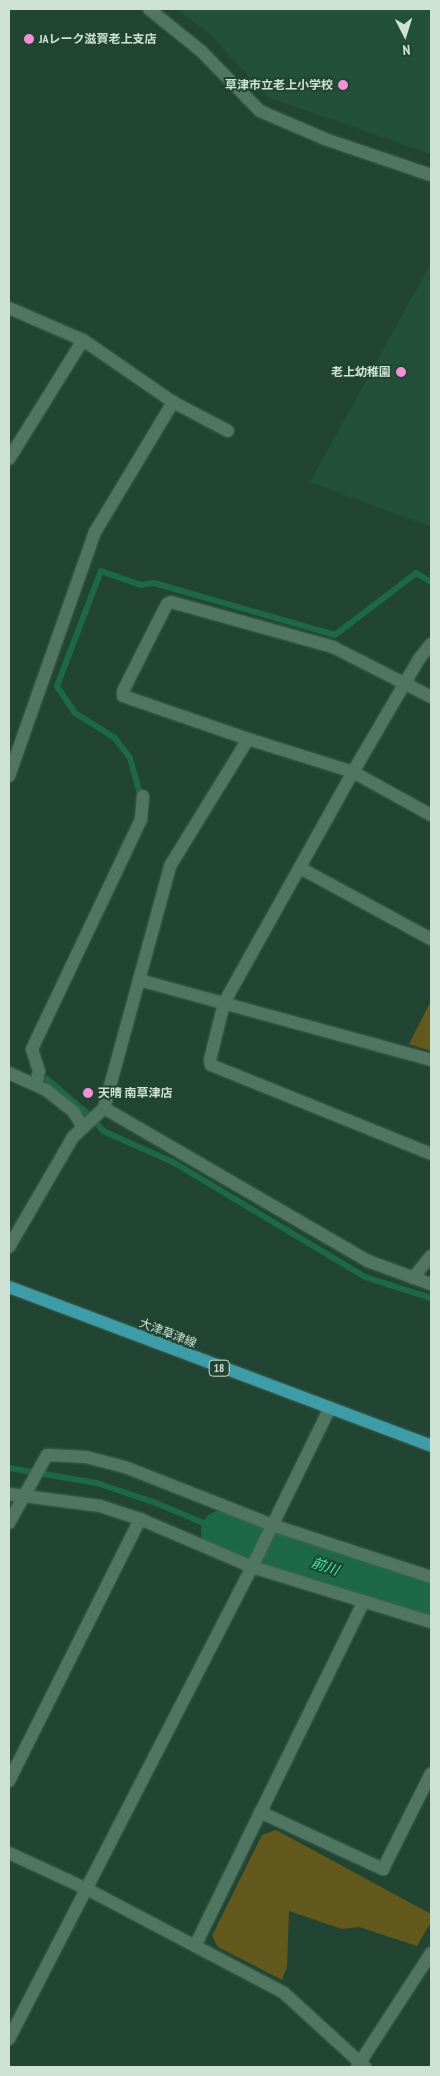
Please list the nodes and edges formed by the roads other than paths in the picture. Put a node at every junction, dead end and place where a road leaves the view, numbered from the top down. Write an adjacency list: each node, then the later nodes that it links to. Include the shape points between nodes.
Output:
1 (149, 9): 2 (street, via 201,51 260,111 325,139)
2 (431, 175)
3 (9, 308): 4 (street)
4 (83, 340): 5 (street); 7 (street)
5 (173, 402): 6 (street); 13 (street, via 95,532)
6 (228, 432)
7 (9, 459)
8 (431, 644): 9 (street)
9 (406, 684): 10 (street); 11 (street, via 333,647 171,602 166,604 123,690 123,696); 12 (street)
10 (431, 697)
11 (248, 739): 12 (street); 18 (street, via 170,866)
12 (353, 772): 15 (street); 16 (street)
13 (9, 776)
14 (143, 796): 22 (street, via 142,819 32,1049 39,1071)
15 (431, 815)
16 (302, 869): 17 (street); 19 (street)
17 (431, 940)
18 (139, 980): 19 (street); 23 (street)
19 (224, 1003): 20 (street); 25 (street, via 210,1060 212,1065)
20 (431, 1060)
21 (9, 1073): 22 (street)
22 (36, 1085): 24 (street, via 73,1111)
23 (104, 1108): 24 (street); 28 (street, via 351,1251)
24 (84, 1127): 26 (street, via 73,1137)
25 (431, 1154)
26 (9, 1246)
27 (431, 1256): 28 (street)
28 (413, 1278): 29 (street)
29 (431, 1284)
30 (9, 1287): 31 (main road, 大津草津線 / 18)
31 (329, 1410): 32 (main road, 大津草津線 / 18); 37 (street)
32 (431, 1446)
33 (9, 1494): 34 (street)
34 (22, 1496): 35 (street, via 100,1506); 36 (street); 37 (street, via 47,1455 86,1457 125,1467)
35 (140, 1519): 38 (street); 43 (street)
36 (9, 1523)
37 (272, 1526): 38 (street); 39 (street)
38 (252, 1567): 40 (street); 46 (street)
39 (431, 1577)
40 (364, 1601): 41 (street); 44 (street)
41 (431, 1622)
42 (431, 1773): 44 (street, via 383,1868)
43 (9, 1781)
44 (260, 1812): 47 (street)
45 (9, 1853): 46 (street)
46 (88, 1889): 47 (street); 50 (street)
47 (194, 1946): 51 (street, via 284,1993)
48 (431, 1953): 49 (street)
49 (426, 1973): 51 (street)
50 (9, 2039)
51 (361, 2066)

